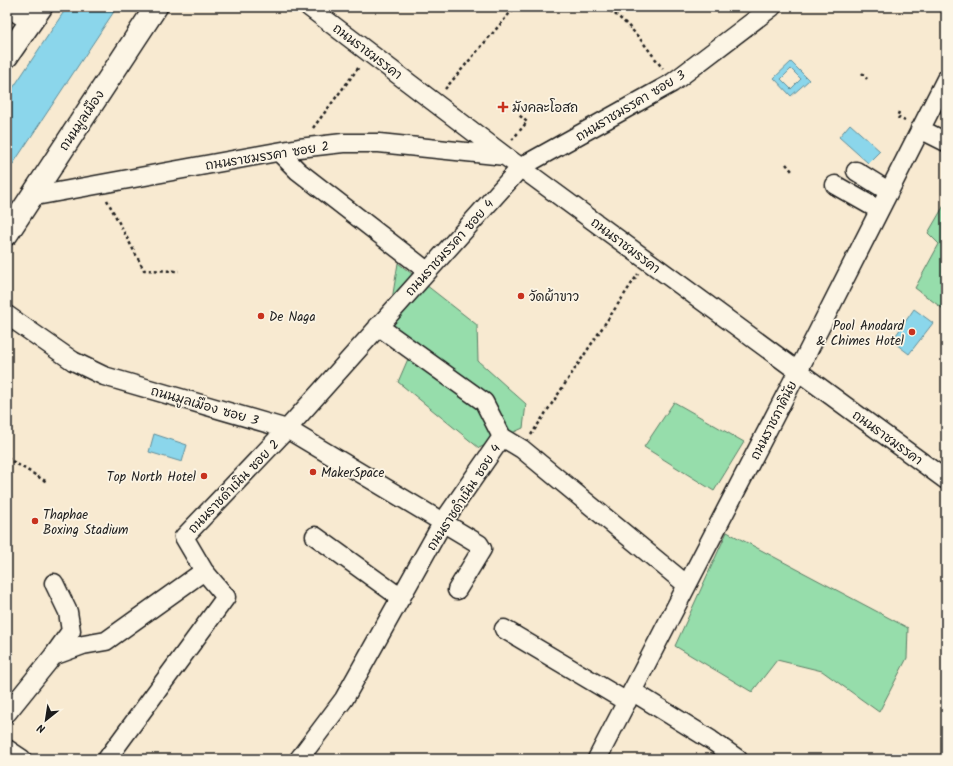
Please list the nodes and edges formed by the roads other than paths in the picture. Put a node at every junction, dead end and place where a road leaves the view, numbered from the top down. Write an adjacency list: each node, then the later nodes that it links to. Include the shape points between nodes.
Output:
1 (156, 7): 16 (main road, ถนนมูลเมือง)
2 (310, 7): 11 (street, ถนนราชมรรคา)
3 (772, 7): 12 (street, ถนนราชมรรคา ซอย 3, via 672,82)
4 (7, 8): 5 (street)
5 (36, 14): 6 (main road)
6 (7, 56)
7 (946, 80): 8 (street, ถนนราชภาคินัย)
8 (920, 129): 9 (street); 15 (street, ถนนราชภาคินัย)
9 (946, 142)
10 (278, 152): 11 (street, ถนนราชมรรคา ซอย 2, via 342,143 379,143); 16 (street, ถนนราชมรรคา ซอย 2); 19 (street, via 298,171)
11 (503, 154): 12 (street, ถนนราชมรรคา)
12 (521, 167): 19 (street, ถนนราชมรรคา ซอย 4); 22 (street, ถนนราชมรรคา)
13 (856, 171): 15 (street)
14 (836, 185): 17 (street)
15 (888, 191): 17 (street, ถนนราชภาคินัย)
16 (30, 197): 18 (main road, ถนนมูลเมือง)
17 (879, 210): 22 (street, ถนนราชภาคินัย)
18 (7, 234)
19 (427, 271): 21 (street, ถนนราชมรรคา ซอย 4)
20 (7, 315): 23 (street, ถนนมูลเมือง ซอย 3, via 74,361 104,376)
21 (378, 326): 23 (street, ถนนราชดำเนิน ซอย 2); 24 (street, via 484,402)
22 (798, 372): 25 (street, ถนนราชมรรคา); 30 (street, ถนนราชภาคินัย)
23 (287, 428): 26 (street, ถนนมูลเมือง ซอย 3); 28 (street, ถนนราชดำเนิน ซอย 2, via 184,537)
24 (502, 437): 26 (street, ถนนราชดำเนิน ซอย 4); 30 (street, ถนนราชดำเนิน ซอย 4, via 522,449)
25 (946, 480)
26 (443, 522): 31 (street, ถนนมูลเมือง ซอย 3, via 479,544 482,549); 32 (street, ถนนราชดำเนิน ซอย 4)
27 (315, 536): 32 (street)
28 (204, 572): 34 (street, via 106,641 83,645); 39 (street, via 226,597)
29 (54, 583): 34 (street, via 68,612 71,631)
30 (687, 585): 35 (street, ถนนราชภาคินัย)
31 (457, 590)
32 (401, 598): 40 (street, ถนนราชดำเนิน ซอย 4, via 344,699)
33 (504, 629): 35 (street)
34 (54, 656): 36 (street)
35 (630, 697): 41 (street, ถนนราชภาคินัย); 42 (street, via 711,740)
36 (7, 713)
37 (7, 749): 38 (street)
38 (22, 759)
39 (107, 759)
40 (299, 759)
41 (597, 759)
42 (738, 759)

